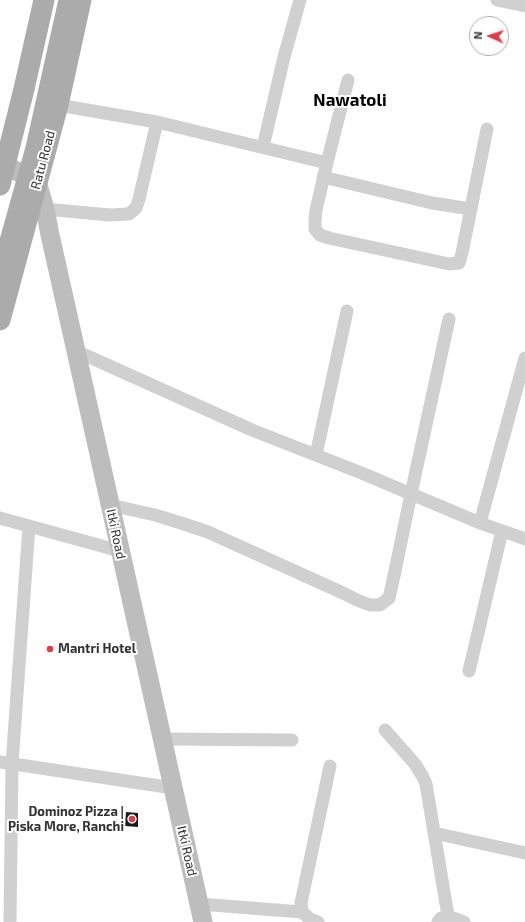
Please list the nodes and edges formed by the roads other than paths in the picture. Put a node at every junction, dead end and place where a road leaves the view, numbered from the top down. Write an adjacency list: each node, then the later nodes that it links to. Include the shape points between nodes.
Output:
1 (44, 0): 14 (main road, via 24,90)
2 (55, 0): 20 (main road, via 23,145)
3 (69, 0): 21 (main road, bridge, via 36,148)
4 (81, 0): 9 (main road, Ratu Road)
5 (300, 0): 12 (street)
6 (497, 0): 7 (street)
7 (525, 6)
8 (348, 80): 13 (street)
9 (58, 105): 10 (street); 16 (main road, Ratu Road)
10 (157, 122): 12 (street); 18 (street, via 139,199 136,208 130,214 110,215)
11 (487, 129): 19 (street)
12 (263, 147): 13 (street)
13 (327, 162): 15 (street)
14 (3, 164): 16 (street); 17 (main road)
15 (324, 177): 19 (street, via 432,203); 19 (street, via 316,210 315,229 320,235 329,238 449,264 459,263)
16 (38, 182): 18 (street, Itki Road); 24 (main road, Ratu Road)
17 (0, 185)
18 (46, 208): 25 (street, Itki Road)
19 (471, 209)
20 (0, 226)
21 (0, 277)
22 (348, 311): 27 (street)
23 (449, 319): 28 (street)
24 (0, 320)
25 (76, 351): 27 (street, via 252,430); 29 (street, Itki Road)
26 (525, 358): 31 (street)
27 (316, 455): 28 (street)
28 (411, 494): 29 (street, via 389,598 380,605 370,605 357,600 208,532 156,515); 31 (street)
29 (110, 505): 35 (street, Itki Road)
30 (0, 518): 32 (street)
31 (480, 523): 33 (street)
32 (29, 526): 35 (street); 40 (street)
33 (502, 531): 34 (street); 36 (street)
34 (525, 539)
35 (120, 551): 38 (street, Itki Road)
36 (469, 671)
37 (385, 730): 44 (street, via 423,776)
38 (162, 739): 39 (street); 42 (street, Itki Road)
39 (292, 740)
40 (6, 763): 42 (street); 43 (street)
41 (330, 766): 46 (street, via 301,903)
42 (173, 788): 47 (street, Itki Road)
43 (6, 823): 49 (street)
44 (434, 833): 45 (street); 48 (street)
45 (525, 853)
46 (302, 912): 47 (street); 50 (street)
47 (201, 913)
48 (443, 919): 51 (street)
49 (10, 922)
50 (318, 922)
51 (464, 922)

